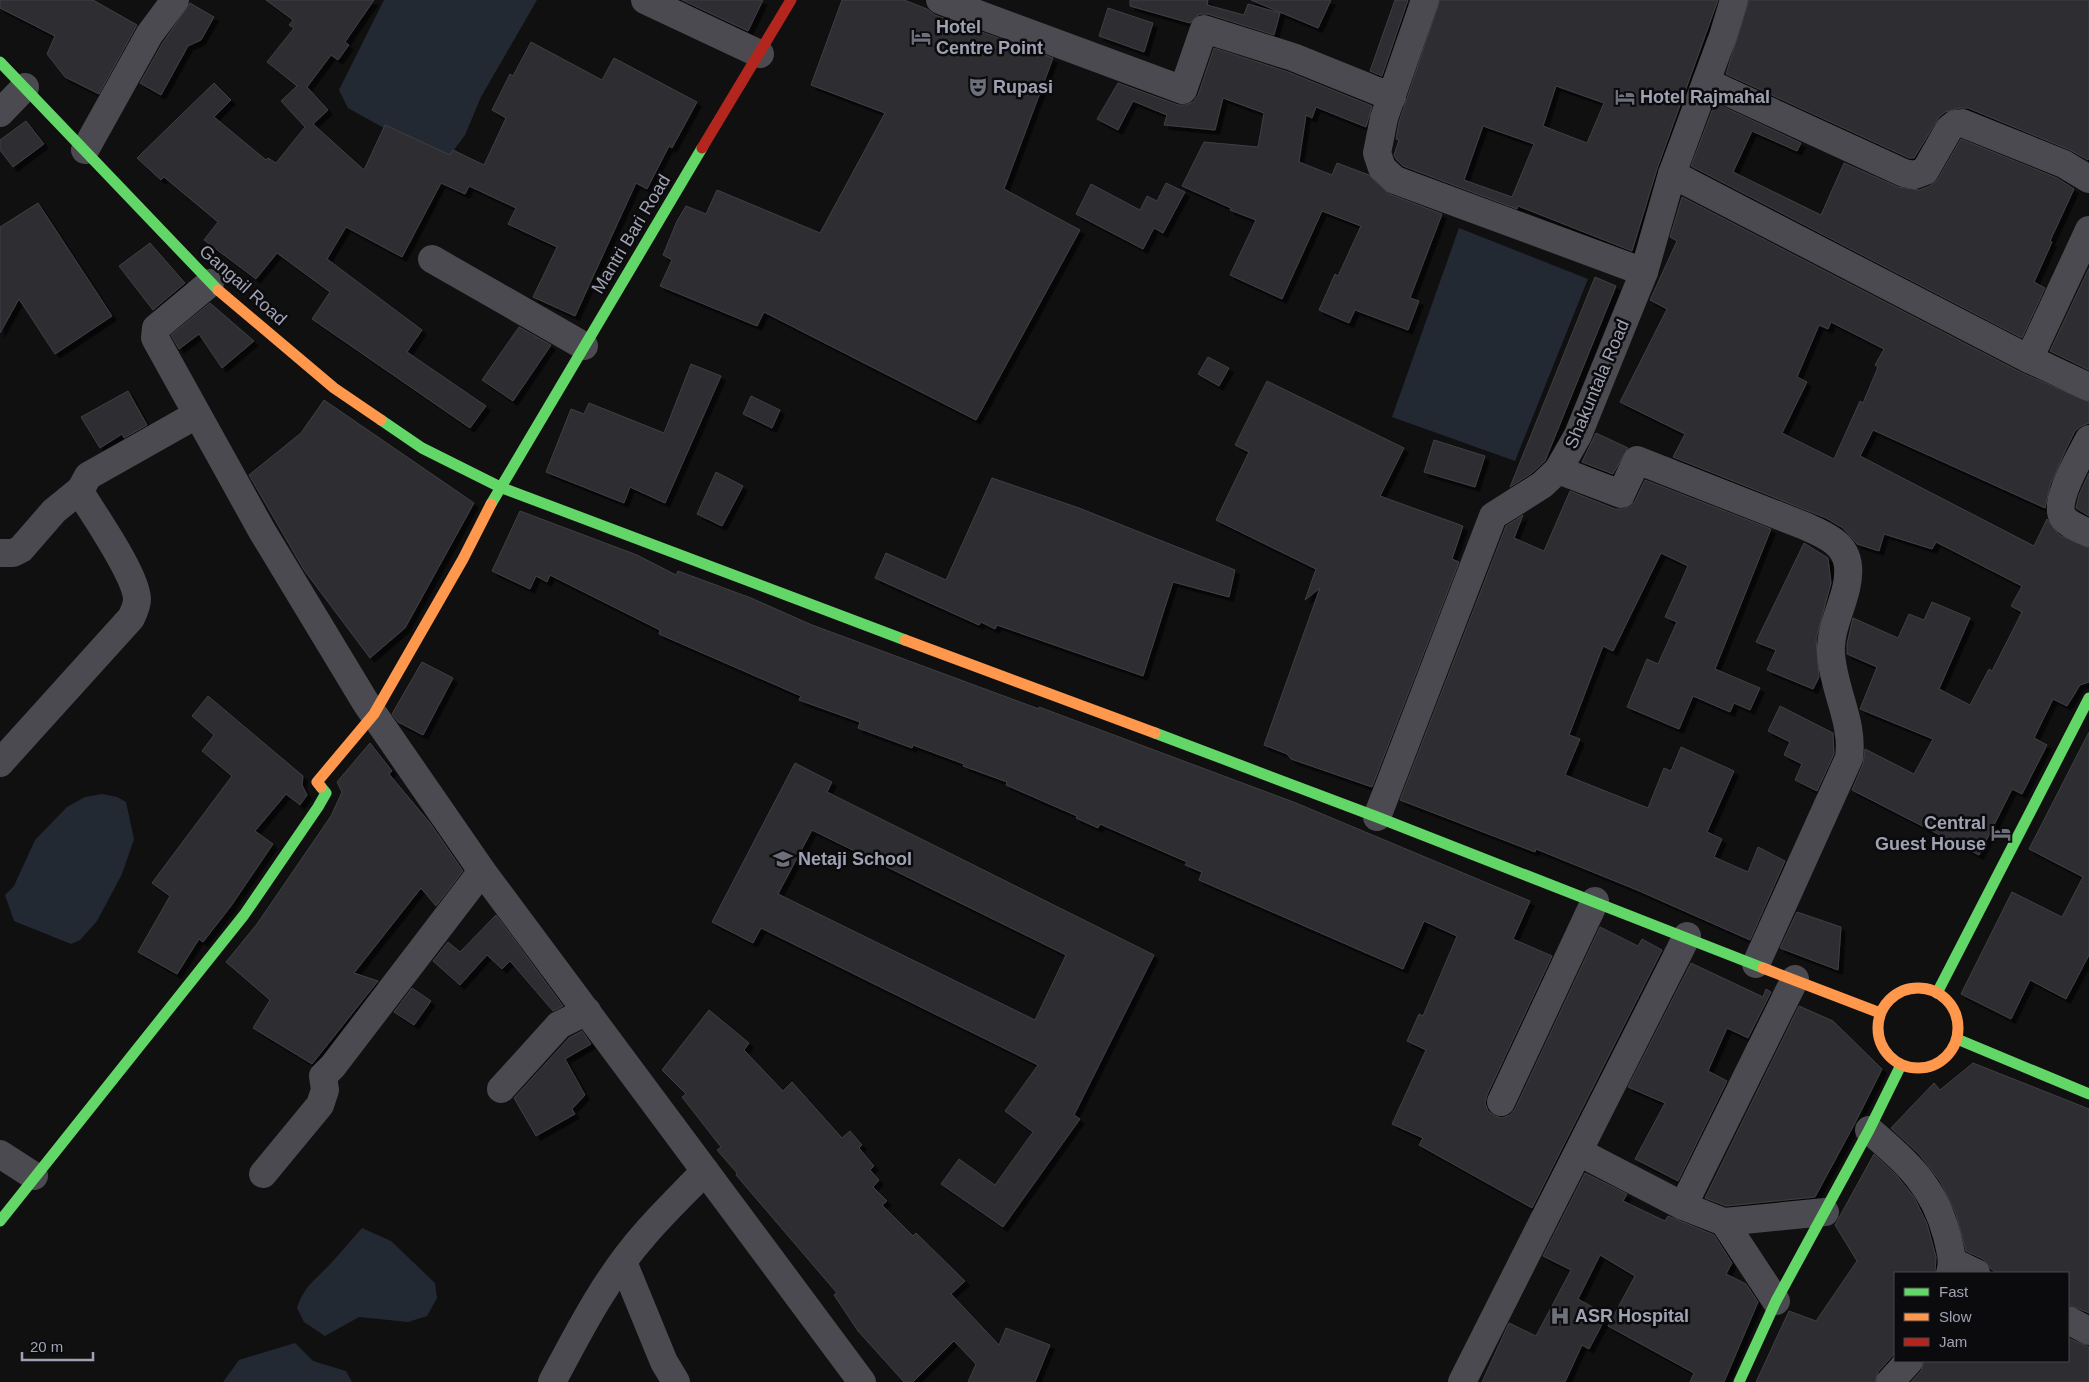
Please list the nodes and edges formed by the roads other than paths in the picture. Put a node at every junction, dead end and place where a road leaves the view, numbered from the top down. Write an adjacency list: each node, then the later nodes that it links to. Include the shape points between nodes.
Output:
1 (175, 0): 13 (street, via 149,35)
2 (645, 0): 7 (street)
3 (791, 0): 7 (street, Mantri Bari Road)
4 (940, 0): 11 (street, via 1183,90 1204,29 1293,56)
5 (1425, 0): 11 (street)
6 (1734, 0): 9 (street, Shakuntala Road)
7 (760, 54): 20 (street, Mantri Bari Road)
8 (0, 62): 10 (street, Gangail Road)
9 (1706, 82): 14 (street, Shakuntala Road); 15 (street, via 1904,173 1914,175 1925,171 1949,129 1962,123 2048,157)
10 (25, 88): 12 (street); 13 (street, Gangail Road)
11 (1392, 97): 18 (street, via 1377,153 1382,168 1395,180)
12 (0, 113)
13 (85, 150): 19 (street, Gangail Road)
14 (1672, 174): 18 (street, Shakuntala Road); 21 (street)
15 (2089, 179)
16 (2089, 230): 21 (street)
17 (432, 259): 20 (street)
18 (1644, 272): 25 (street, Shakuntala Road, via 1578,435)
19 (210, 283): 23 (street, via 154,333); 26 (street, Gangail Road, via 334,388 422,448)
20 (584, 346): 26 (street, Mantri Bari Road)
21 (2029, 359): 22 (street)
22 (2089, 387)
23 (196, 415): 27 (street, via 88,476); 31 (street, via 262,531)
24 (2089, 439): 28 (street, via 2060,506 2061,516 2066,521)
25 (1558, 470): 33 (street, Shakuntala Road, via 1542,485 1493,516); 37 (street, via 1621,494 1637,460 1805,526 1827,536 1842,548 1848,566 1831,652 1848,722 1849,758)
26 (500, 487): 31 (street, Mantri Bari Road, via 463,559); 33 (street, Gangail Road)
27 (81, 489): 29 (street, via 54,511 21,549); 32 (street, via 132,580 136,609)
28 (2089, 533)
29 (0, 553)
30 (2089, 698): 39 (street)
31 (374, 714): 34 (street); 52 (street, Mantri Bari Road, via 317,782 326,794 244,915)
32 (0, 763)
33 (1377, 817): 35 (street, Gangail Road)
34 (482, 871): 40 (street); 51 (street, via 326,1071 320,1104)
35 (1595, 901): 36 (street, Gangail Road); 46 (street)
36 (1687, 936): 37 (street, Gangail Road); 48 (street)
37 (1756, 964): 38 (street, Gangail Road)
38 (1795, 980): 41 (street, Gangail Road); 53 (street)
39 (1937, 993): 41 (street, via 1920,987 1906,989 1890,998); 42 (street, via 1954,1008 1958,1022)
40 (587, 1011): 44 (street, via 559,1025); 50 (street)
41 (1880, 1012): 43 (street, via 1880,1042 1887,1054)
42 (1957, 1039): 43 (street, via 1944,1059 1934,1065 1916,1068); 45 (street)
43 (1901, 1065): 47 (street)
44 (501, 1089)
45 (2089, 1094)
46 (1501, 1102)
47 (1869, 1130): 54 (street); 58 (street, via 1899,1156 1933,1197)
48 (1579, 1152): 53 (street); 66 (street)
49 (0, 1154): 52 (street)
50 (706, 1171): 57 (street, via 645,1234); 65 (street)
51 (263, 1174)
52 (34, 1176): 55 (street)
53 (1683, 1206): 56 (street)
54 (1825, 1212): 56 (street); 59 (street)
55 (0, 1221)
56 (1724, 1222): 59 (street)
57 (623, 1262): 63 (street, via 584,1321); 64 (street, via 664,1362)
58 (1960, 1269)
59 (1776, 1301): 67 (street)
60 (2069, 1321): 61 (street)
61 (2089, 1331)
62 (1908, 1362): 68 (street)
63 (552, 1382)
64 (676, 1382)
65 (862, 1382)
66 (1462, 1382)
67 (1738, 1382)
68 (1890, 1382)

